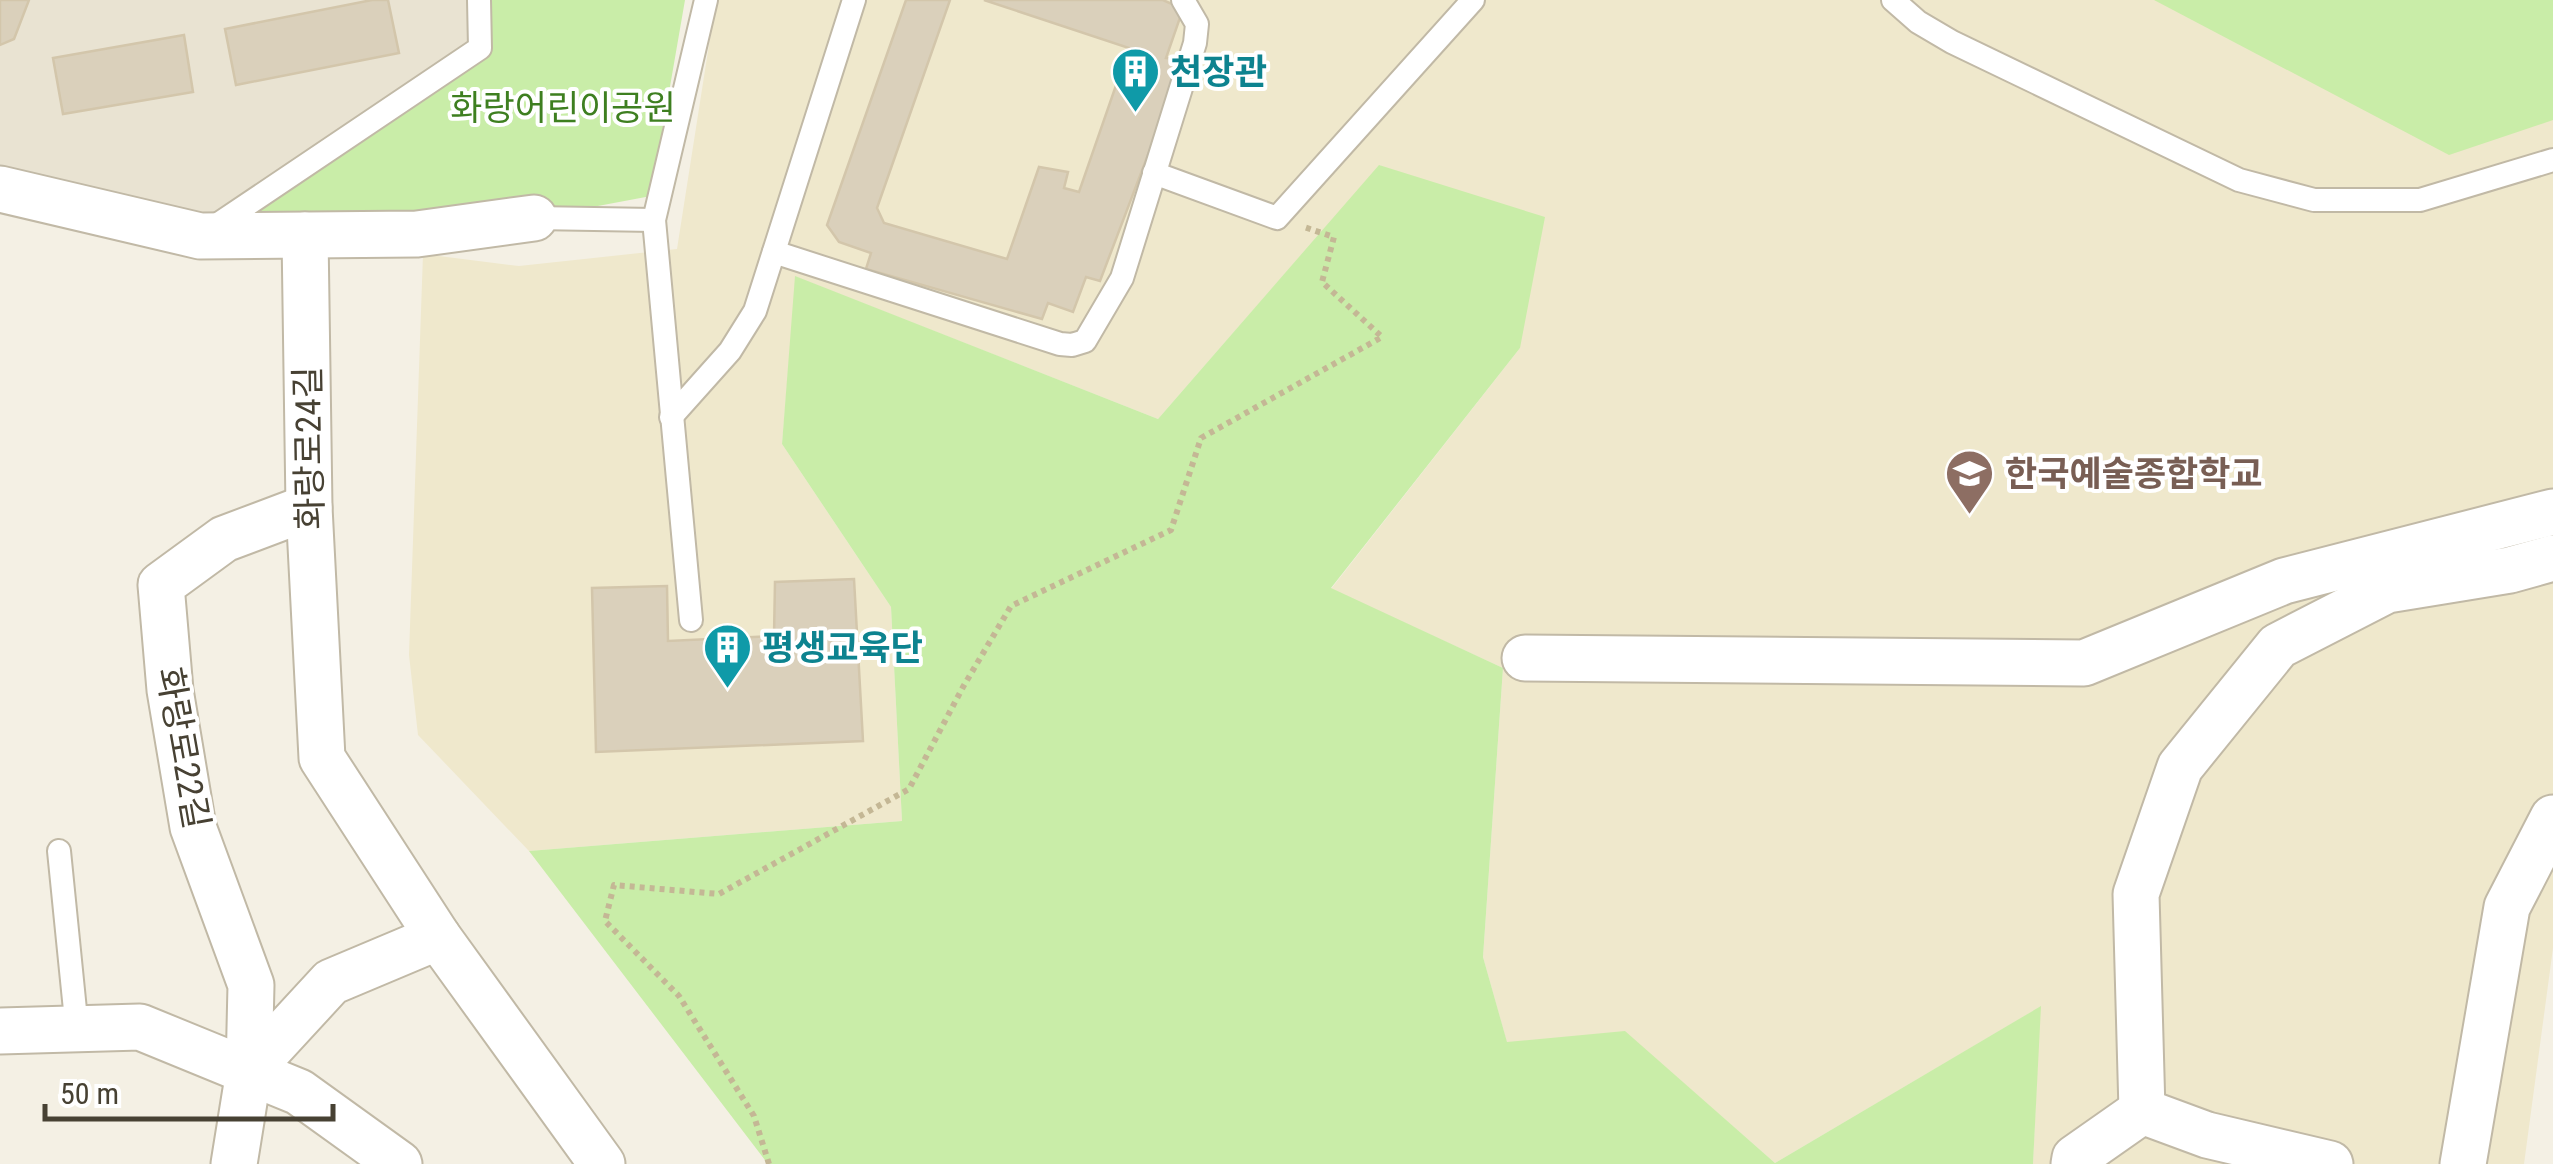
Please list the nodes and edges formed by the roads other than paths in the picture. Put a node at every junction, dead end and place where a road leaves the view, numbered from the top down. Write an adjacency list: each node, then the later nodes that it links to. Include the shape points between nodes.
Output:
1 (479, 0): 13 (lane, via 480,48)
2 (706, 0): 11 (lane)
3 (854, 0): 14 (lane)
4 (1183, 0): 8 (lane, via 1197,24 1195,42)
5 (1473, 0): 8 (lane, via 1277,218)
6 (1893, 0): 7 (lane, via 1952,42 2239,180 2314,200 2420,200)
7 (2553, 160)
8 (1154, 172): 14 (lane, via 1122,278 1092,334 1072,345)
9 (0, 189): 13 (street)
10 (534, 218): 11 (lane); 12 (street, via 417,234)
11 (654, 220): 15 (lane)
12 (305, 235): 13 (street); 16 (street, 화랑로24길)
13 (200, 236)
14 (774, 252): 15 (lane, via 744,332)
15 (671, 417): 19 (lane)
16 (308, 507): 23 (street, 화랑로24길, via 322,758); 26 (street, 화랑로22길, via 224,538 161,585 193,828 251,985)
17 (2553, 512): 20 (street, via 2284,581 2084,663)
18 (2553, 558): 27 (street, via 2386,590 2278,646 2180,768 2136,894)
19 (690, 620)
20 (1526, 658)
21 (2553, 818): 33 (street, via 2507,907)
22 (59, 851): 24 (lane)
23 (438, 937): 26 (street, via 332,982); 30 (street, 화랑로24길)
24 (77, 1030): 25 (street); 26 (street, via 140,1027)
25 (0, 1031)
26 (248, 1071): 28 (street); 29 (street, via 299,1092)
27 (2142, 1111): 31 (street); 32 (street, via 2208,1135)
28 (234, 1164)
29 (399, 1164)
30 (602, 1164)
31 (2074, 1164)
32 (2330, 1164)
33 (2463, 1164)

